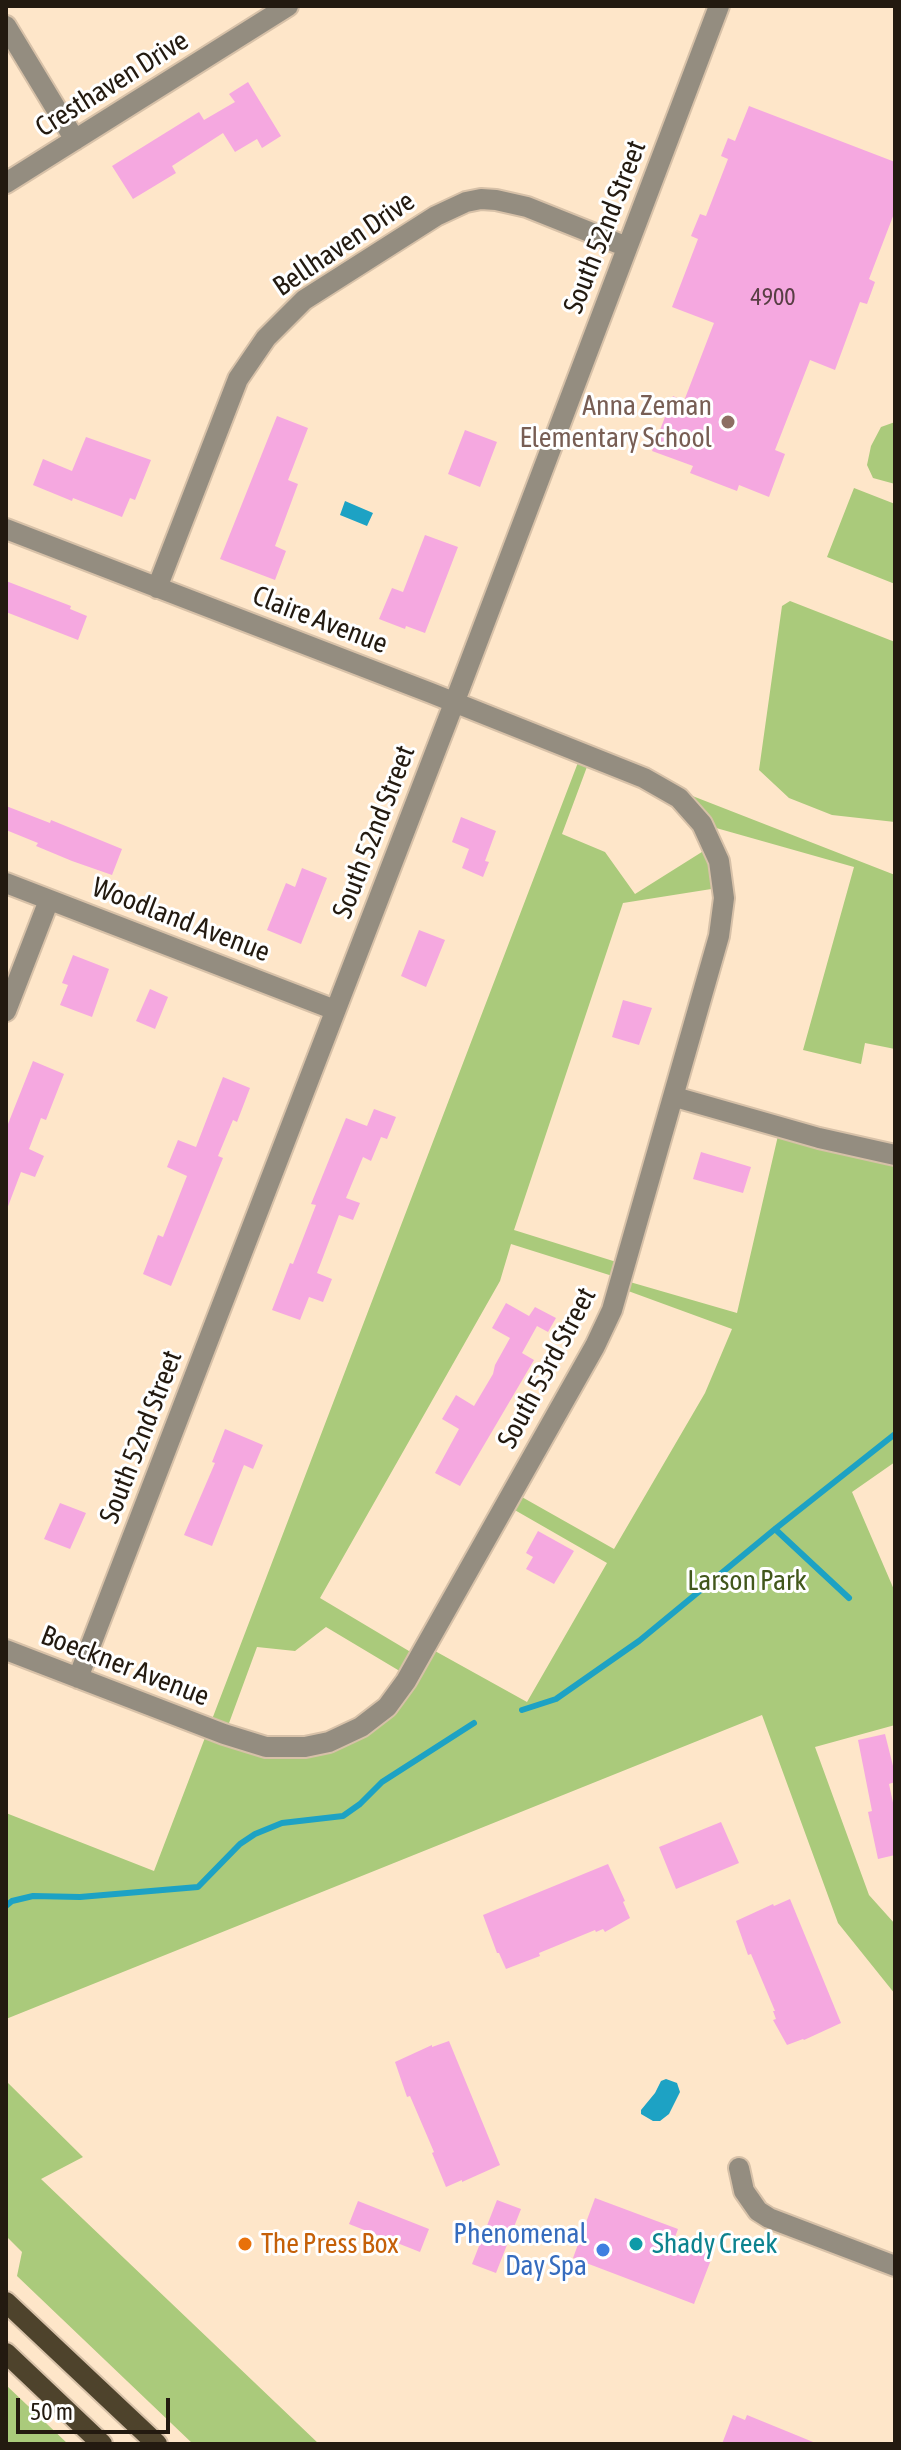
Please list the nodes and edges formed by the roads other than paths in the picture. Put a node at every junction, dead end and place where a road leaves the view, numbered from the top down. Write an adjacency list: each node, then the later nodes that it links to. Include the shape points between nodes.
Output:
1 (288, 6): 4 (street, Cresthaven Drive)
2 (719, 6): 6 (street, South 52nd Street)
3 (6, 26): 4 (street)
4 (75, 140): 5 (street, Cresthaven Drive)
5 (6, 183)
6 (627, 247): 8 (street, Bellhaven Drive, via 527,207 481,199 436,216 304,300 266,338 238,379); 9 (street, South 52nd Street)
7 (6, 529): 8 (street, Claire Avenue)
8 (157, 588): 9 (street, Claire Avenue)
9 (454, 702): 10 (street, Claire Avenue); 13 (street, South 52nd Street)
10 (613, 765): 15 (street, South 53rd Street, via 679,798 710,837 721,869 722,924)
11 (6, 883): 12 (street, Woodland Avenue)
12 (49, 900): 13 (street, Woodland Avenue); 14 (street)
13 (335, 1010): 18 (street, South 52nd Street)
14 (6, 1011)
15 (675, 1097): 16 (street); 19 (street, South 53rd Street, via 605,1327 399,1692 361,1727 315,1746 266,1747)
16 (895, 1155)
17 (6, 1650): 18 (street, Boeckner Avenue)
18 (78, 1678): 19 (street, Boeckner Avenue)
19 (224, 1734)
20 (739, 2168): 21 (street, via 744,2191 769,2218)
21 (895, 2266)
22 (6, 2302): 25 (main road)
23 (6, 2353): 24 (main road)
24 (102, 2444)
25 (157, 2444)

